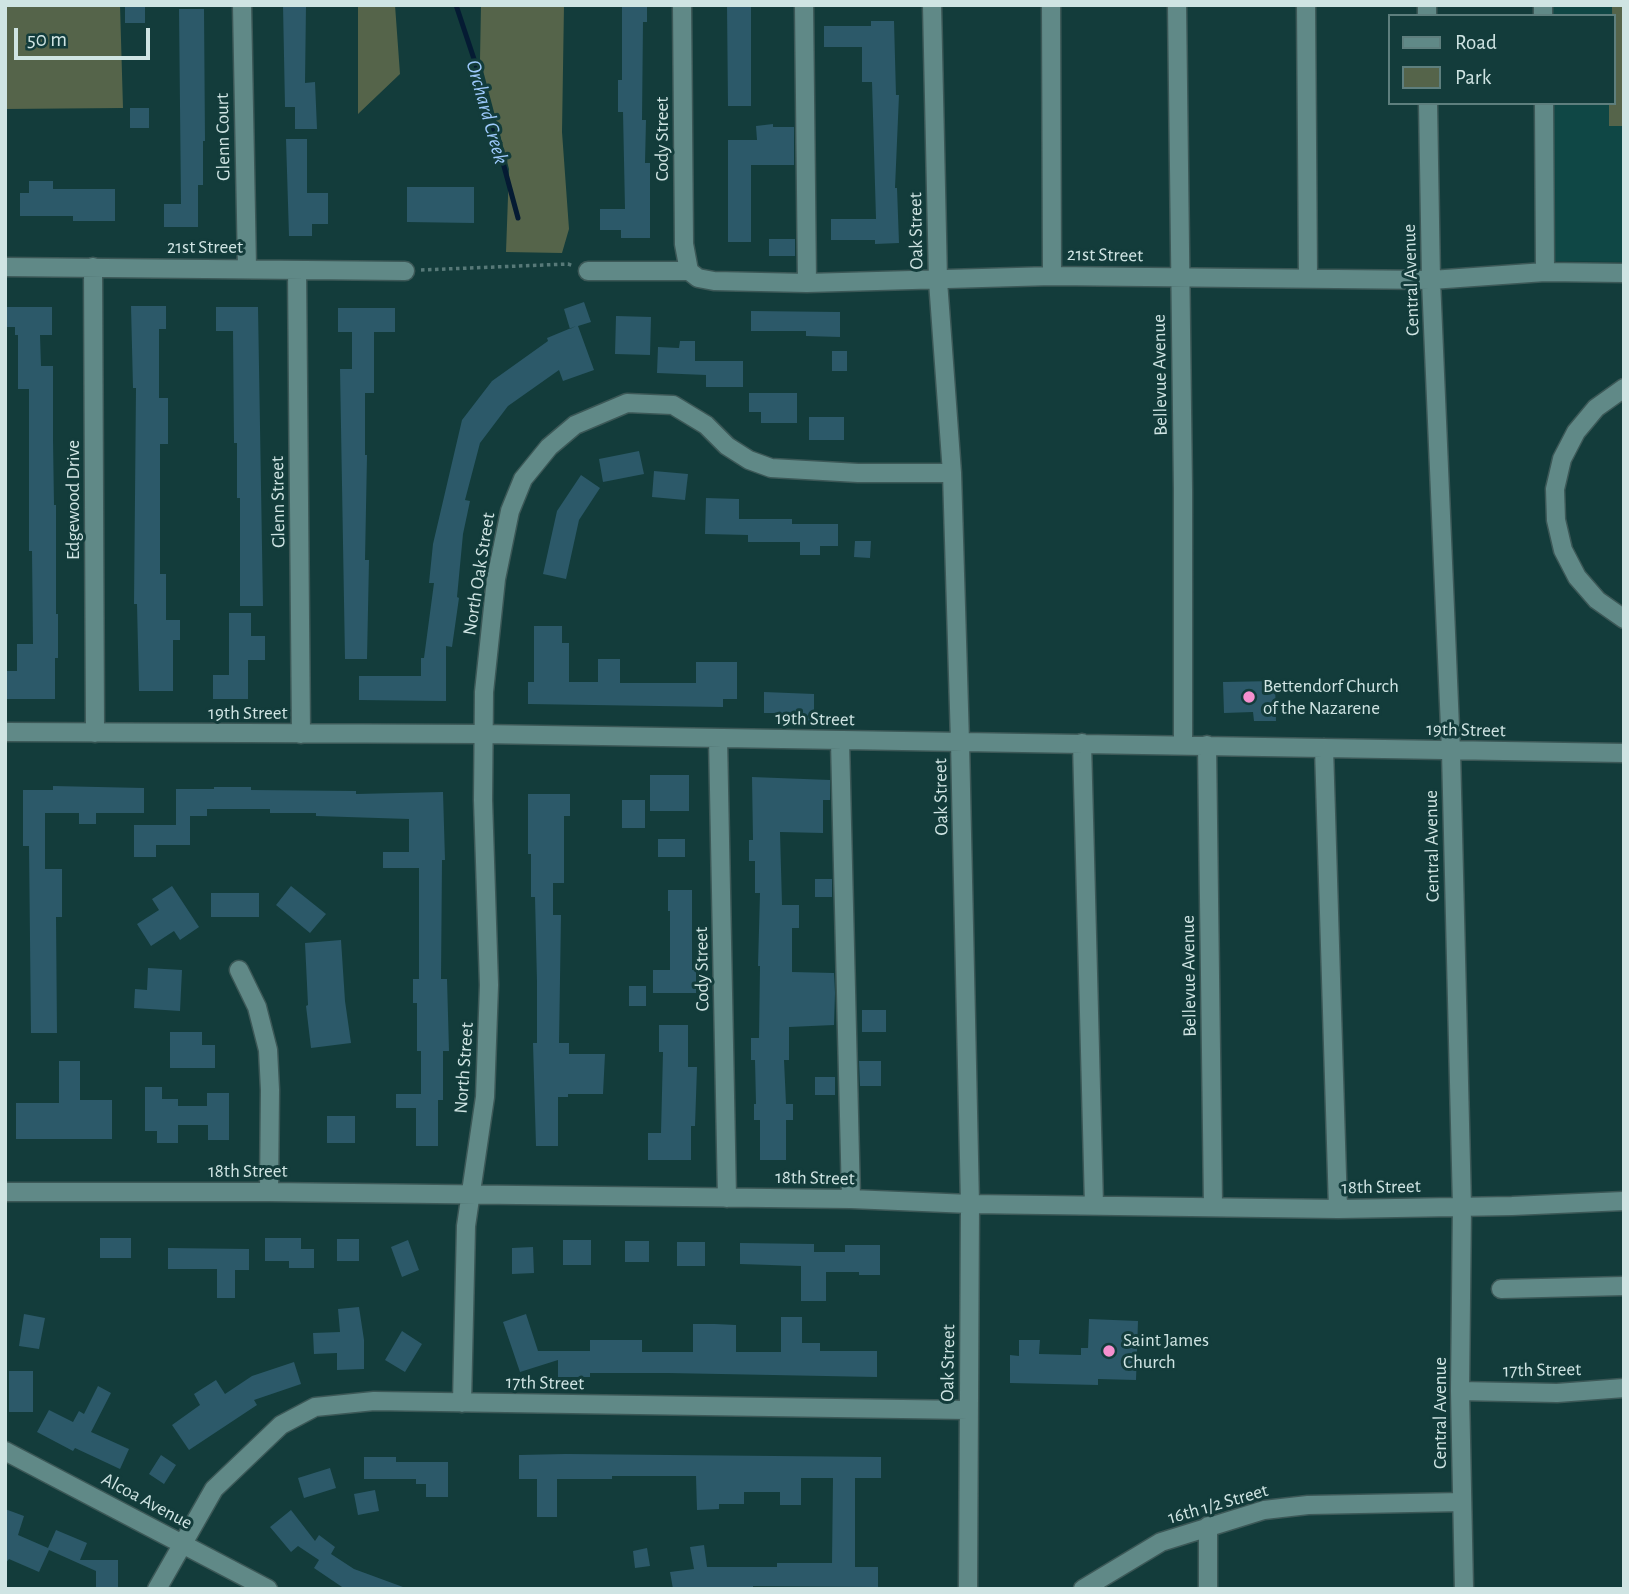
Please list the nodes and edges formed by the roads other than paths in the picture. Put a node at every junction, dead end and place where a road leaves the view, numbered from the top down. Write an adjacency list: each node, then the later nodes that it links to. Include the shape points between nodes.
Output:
1 (242, 5): 12 (street, Glenn Court)
2 (682, 5): 16 (street, Cody Street)
3 (804, 5): 24 (street)
4 (932, 5): 23 (street, Oak Street)
5 (1051, 5): 19 (street)
6 (1177, 5): 20 (street, Bellevue Avenue)
7 (1306, 5): 21 (street)
8 (1428, 105): 22 (street, Central Avenue)
9 (1544, 105): 17 (street)
10 (5, 267): 11 (street, 21st Street)
11 (93, 267): 12 (street, 21st Street); 29 (street, Edgewood Drive)
12 (247, 268): 13 (street, 21st Street)
13 (297, 270): 14 (street, 21st Street); 30 (street, Glenn Street)
14 (405, 271)
15 (588, 271): 16 (street, 21st Street)
16 (688, 271): 24 (street, 21st Street, via 714,281)
17 (1545, 272): 18 (street, 21st Street); 22 (street, 21st Street)
18 (1624, 273)
19 (1052, 276): 20 (street, 21st Street); 23 (street, 21st Street)
20 (1179, 278): 21 (street, 21st Street); 36 (street, Bellevue Avenue)
21 (1308, 278): 22 (street, 21st Street)
22 (1431, 280): 39 (street, Central Avenue)
23 (938, 281): 24 (street, 21st Street); 26 (street, Oak Street)
24 (807, 283)
25 (1624, 388): 27 (street, via 1596,408 1576,432 1562,459 1555,489 1563,550 1577,577 1597,600)
26 (952, 473): 31 (street, North Oak Street, via 771,468 727,446 706,425 673,405 627,403 575,425 523,479 510,511 496,579); 34 (street, Oak Street)
27 (1624, 619)
28 (5, 732): 29 (street, 19th Street)
29 (95, 733): 30 (street, 19th Street)
30 (301, 734): 31 (street, 19th Street)
31 (482, 734): 32 (street, 19th Street); 44 (street, North Street, via 489,985 485,1097)
32 (718, 738): 33 (street, 19th Street); 45 (street, Cody Street)
33 (840, 741): 34 (street, 19th Street); 46 (street)
34 (960, 742): 35 (street, 19th Street); 48 (street, Oak Street)
35 (1082, 744): 36 (street, 19th Street); 49 (street)
36 (1183, 745): 37 (street, 19th Street)
37 (1207, 745): 38 (street, 19th Street); 50 (street, Bellevue Avenue)
38 (1324, 748): 39 (street, 19th Street); 52 (street)
39 (1451, 751): 40 (street, 19th Street); 51 (street, Central Avenue)
40 (1624, 753)
41 (239, 970): 43 (street, via 257,1007 268,1050)
42 (5, 1192): 43 (street, 18th Street)
43 (269, 1192): 44 (street, 18th Street)
44 (472, 1195): 45 (street, 18th Street); 57 (street, North Street, via 466,1226)
45 (727, 1198): 46 (street, 18th Street)
46 (851, 1199): 48 (street, 18th Street)
47 (1624, 1201): 51 (street, 18th Street)
48 (970, 1203): 49 (street, 18th Street); 58 (street, Oak Street)
49 (1094, 1205): 50 (street, 18th Street)
50 (1213, 1205): 52 (street, 18th Street)
51 (1462, 1206): 52 (street, 18th Street); 56 (street, Central Avenue)
52 (1338, 1209)
53 (1624, 1286): 54 (street)
54 (1501, 1289)
55 (1624, 1388): 56 (street, 17th Street, via 1557,1393)
56 (1461, 1391): 60 (street, Central Avenue)
57 (462, 1403): 58 (street, 17th Street); 62 (street, 17th Street, via 374,1401 315,1407 281,1426 214,1489)
58 (968, 1410): 65 (street, Oak Street)
59 (5, 1451): 62 (street, Alcoa Avenue)
60 (1462, 1502): 61 (street, 16th 1/2 Street, via 1308,1505 1264,1510); 68 (street, Central Avenue)
61 (1208, 1527): 66 (street, 16th 1/2 Street, via 1161,1542); 67 (street)
62 (183, 1543): 63 (street, 17th Street); 64 (street, Alcoa Avenue)
63 (157, 1589)
64 (268, 1589)
65 (968, 1589)
66 (1083, 1589)
67 (1208, 1589)
68 (1464, 1589)

